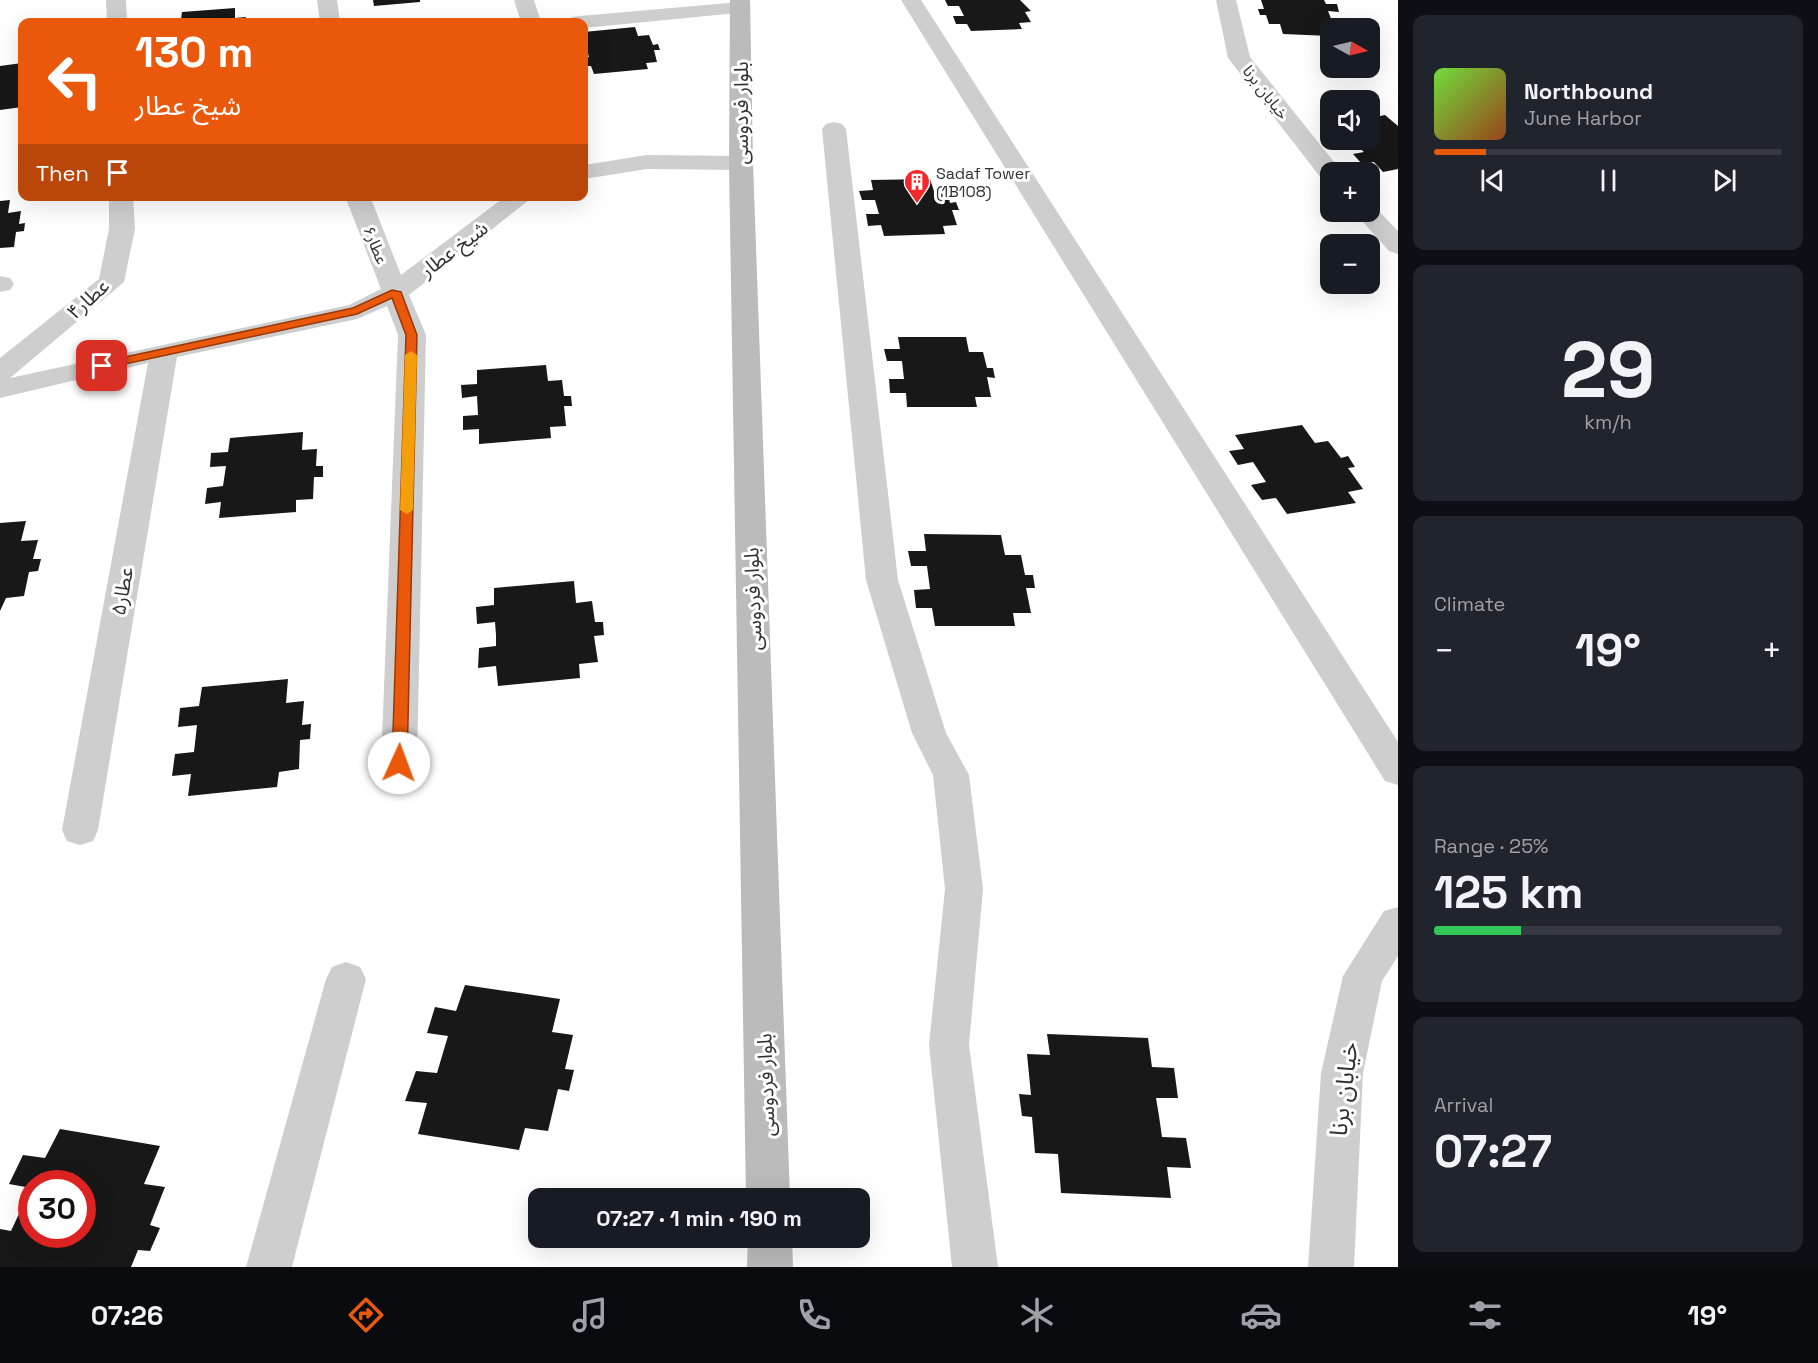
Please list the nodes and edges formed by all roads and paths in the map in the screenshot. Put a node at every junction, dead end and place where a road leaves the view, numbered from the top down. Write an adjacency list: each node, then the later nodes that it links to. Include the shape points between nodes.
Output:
1 (116, 0): 7 (street)
2 (327, 0): 8 (street)
3 (524, 0): 9 (street)
4 (911, 0): 25 (street)
5 (1226, 0): 12 (street, خیابان برنا, via 1239,58)
6 (740, 4): 10 (street); 13 (main road, بلوار فردوسی)
7 (117, 18)
8 (329, 18)
9 (530, 18)
10 (588, 21)
11 (834, 129): 33 (street, via 882,580 929,734 951,774 964,889 949,1045)
12 (1321, 162)
13 (741, 163): 14 (street, via 647,162); 29 (main road, بلوار فردوسی)
14 (588, 171)
15 (121, 201): 22 (street, عطار۴, via 122,229 111,282)
16 (359, 201): 20 (street, عطار۶)
17 (515, 201): 20 (street, شیخ عطار)
18 (1375, 222): 19 (street)
19 (1398, 246)
20 (396, 292): 21 (street, شیخ عطار, via 357,311); 24 (street, عطار۶, via 412,335)
21 (164, 351): 23 (street, شیخ عطار); 26 (street, عطار۵)
22 (0, 372)
23 (0, 389)
24 (399, 763)
25 (1398, 771)
26 (80, 830)
27 (1398, 922): 34 (street, خیابان برنا, via 1363,976 1342,1073)
28 (346, 980): 31 (street)
29 (768, 1188)
30 (770, 1248): 32 (main road)
31 (269, 1267)
32 (770, 1267)
33 (975, 1267)
34 (1331, 1267)

